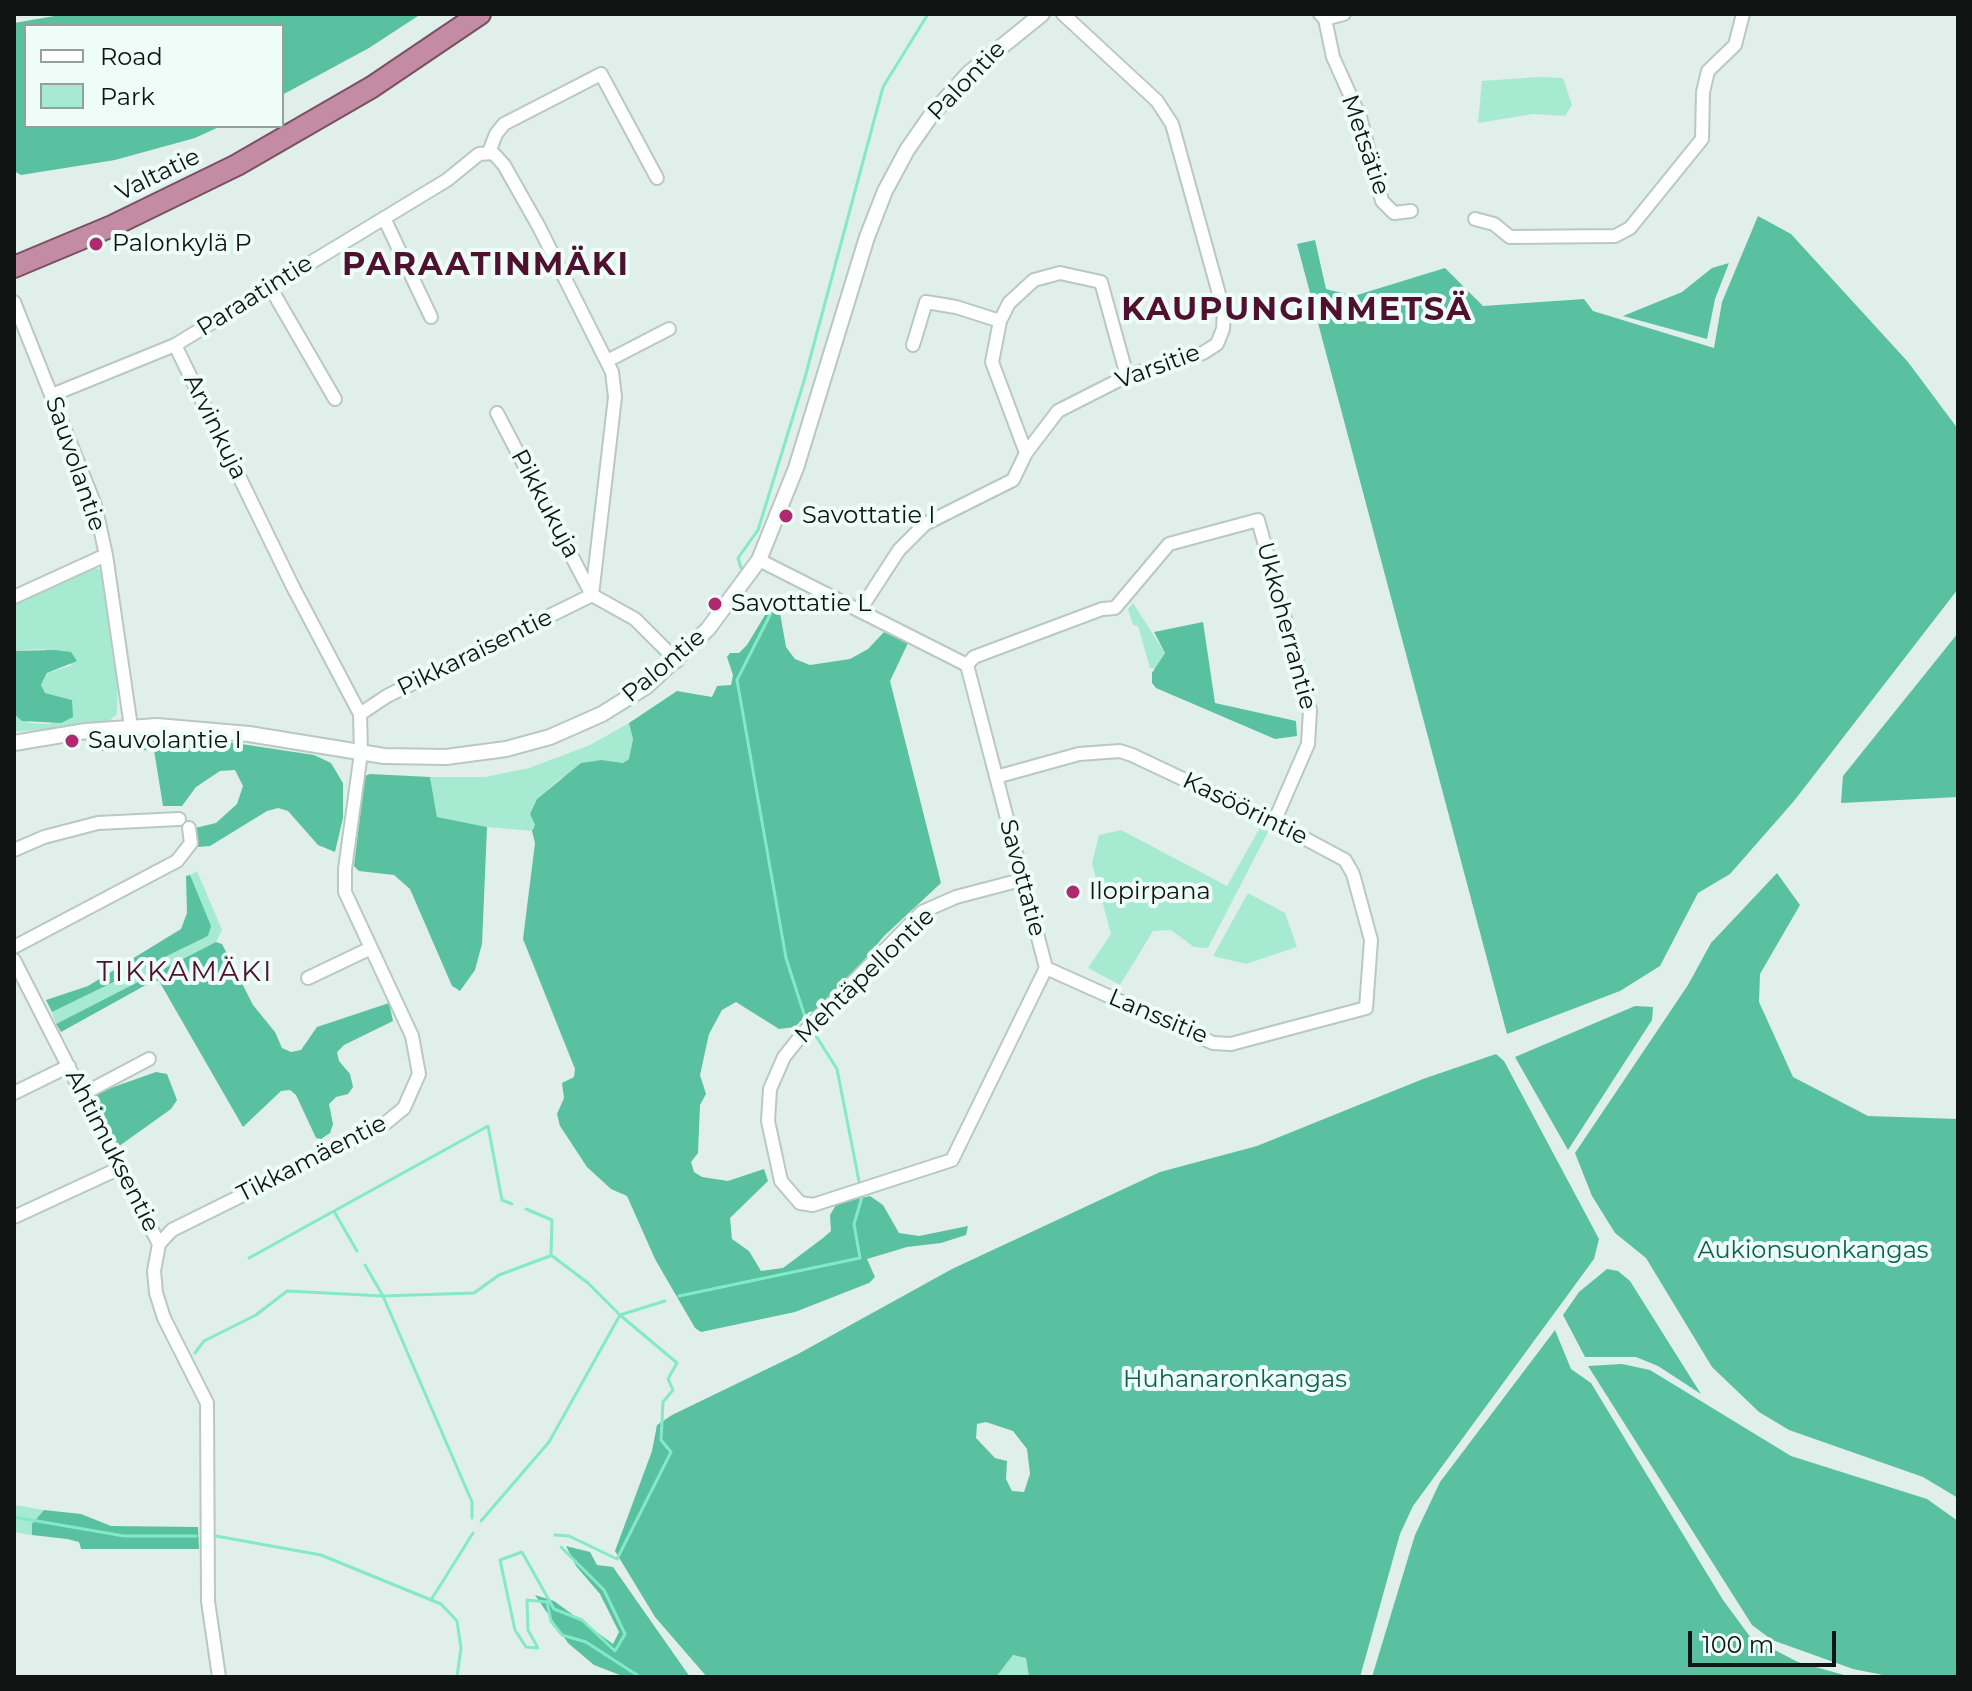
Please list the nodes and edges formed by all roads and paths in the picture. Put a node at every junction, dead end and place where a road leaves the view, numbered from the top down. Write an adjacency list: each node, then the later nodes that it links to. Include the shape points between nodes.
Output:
1 (480, 14): 12 (highway, Valtatie, via 372,87 262,151 159,204)
2 (1042, 14): 28 (street, Palontie, via 949,94 907,150 885,191 796,468)
3 (1063, 14): 21 (street, Varsitie, via 1157,101 1172,124 1224,312 1217,344)
4 (1344, 14): 6 (street)
5 (1743, 14): 11 (street, via 1735,45 1708,71 1702,139 1630,228 1615,236 1510,237 1494,224)
6 (1322, 16): 9 (street, Metsätie, via 1333,57 1360,117 1382,201 1394,213)
7 (489, 152): 8 (street, via 504,124 601,74); 10 (street, Paraatintie); 20 (street, via 504,165)
8 (657, 178)
9 (1411, 211)
10 (384, 218): 13 (street, Paraatintie); 15 (street)
11 (1475, 219)
12 (14, 267)
13 (270, 287): 18 (street, Paraatintie); 23 (street)
14 (14, 302): 22 (street, Sauvolantie)
15 (431, 317)
16 (1000, 321): 19 (street, via 926,302); 21 (street, via 1009,303 1034,280 1060,273 1101,282); 25 (street, via 992,362)
17 (669, 329): 20 (street)
18 (175, 345): 22 (street, Paraatintie); 26 (street, Arvinkuja)
19 (913, 345)
20 (607, 361): 29 (street, via 615,397)
21 (1127, 376): 25 (street, Varsitie, via 1058,411)
22 (52, 395): 27 (street, Sauvolantie, via 95,505)
23 (335, 399)
24 (497, 413): 29 (street, Pikkukuja)
25 (1026, 453): 31 (street, Varsitie, via 1013,480 925,524 899,550)
26 (255, 508): 34 (street, Tikkamäentie)
27 (106, 555): 30 (street); 35 (street, Sauvolantie)
28 (759, 560): 31 (street); 32 (street, Palontie, via 724,610)
29 (592, 595): 32 (street, via 644,626); 34 (street, Pikkaraisentie)
30 (14, 597)
31 (860, 610): 33 (street)
32 (677, 661): 37 (street, Palontie, via 602,714 530,743 446,757)
33 (967, 665): 38 (street, Savottatie); 39 (street, Ukkoherrantie, via 974,657 1115,608 1169,544 1258,520 1310,710 1308,744)
34 (360, 714): 37 (street, Tikkamäentie)
35 (131, 727): 36 (street, Palontie); 37 (street, Palontie, via 249,734)
36 (14, 743)
37 (361, 753): 43 (street, Tikkamäentie, via 344,881)
38 (996, 777): 39 (street, Kasöörintie, via 1079,754 1120,751); 41 (street, Savottatie)
39 (1274, 822): 48 (street, Kasöörintie, via 1345,860 1353,874 1371,940)
40 (14, 850): 42 (street, via 98,823 184,824 191,843 177,861)
41 (1021, 880): 45 (street, Savottatie); 54 (street, Mehtäpellontie, via 922,912 784,1057 770,1089 768,1121 781,1181 800,1203)
42 (14, 947)
43 (371, 948): 47 (street); 56 (street, Tikkamäentie, via 417,1050 417,1086 404,1108 347,1145 172,1230)
44 (14, 960): 46 (street, Ahtimuksentie)
45 (1046, 968): 48 (street, Lanssitie, via 1213,1043 1231,1044); 54 (street, Savottatie, via 952,1160)
46 (18, 978): 50 (street, Ahtimuksentie)
47 (308, 978)
48 (1366, 1008)
49 (149, 1059): 52 (street)
50 (69, 1066): 51 (street); 52 (street, Ahtimuksentie)
51 (14, 1093)
52 (83, 1094): 53 (street, Ahtimuksentie)
53 (120, 1168): 55 (street); 56 (street, Ahtimuksentie)
54 (813, 1205)
55 (14, 1217)
56 (159, 1244): 57 (street, Ahtimuksentie, via 156,1293 209,1414 208,1601)
57 (219, 1677)

